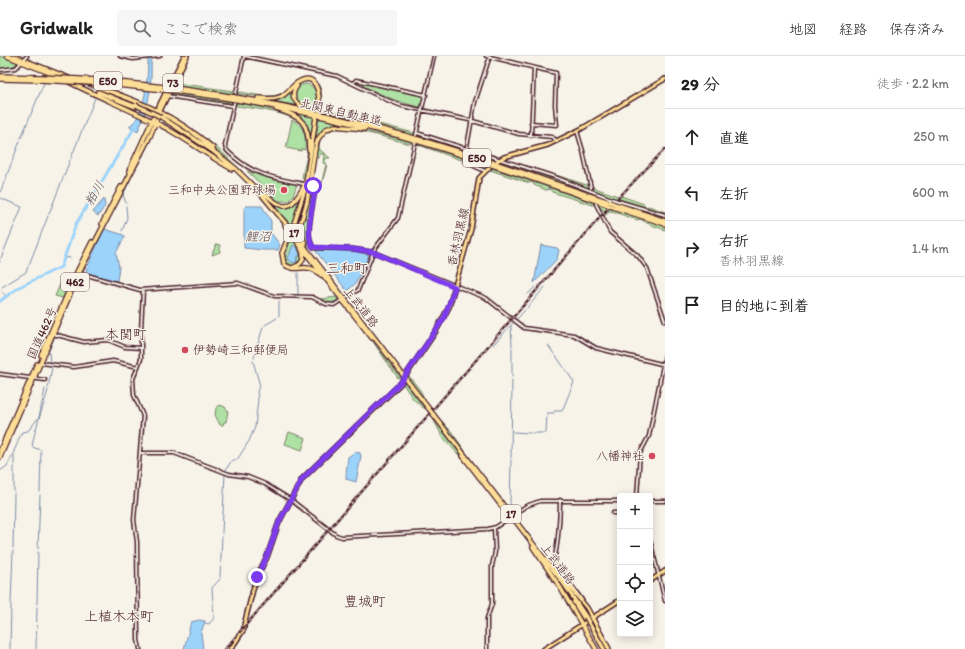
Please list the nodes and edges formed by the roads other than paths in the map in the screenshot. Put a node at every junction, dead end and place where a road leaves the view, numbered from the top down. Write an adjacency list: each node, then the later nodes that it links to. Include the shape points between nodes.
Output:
1 (7, 56): 12 (highway, 上武道路 / 17)
2 (14, 56): 12 (highway, 上武道路 / 17)
3 (27, 56): 12 (street)
4 (120, 56): 5 (street, via 140,59)
5 (158, 56)
6 (184, 56): 26 (main road, 73)
7 (187, 56): 22 (main road, 73)
8 (244, 56): 17 (street, via 334,75); 20 (street)
9 (434, 56): 21 (street)
10 (486, 56): 11 (street)
11 (490, 56): 13 (street); 30 (street)
12 (23, 61): 14 (street, via 14,69); 24 (highway, 上武道路 / 17); 24 (highway, 上武道路 / 17)
13 (534, 68): 32 (street); 32 (street, via 556,73 557,125)
14 (0, 70)
15 (0, 78): 18 (highway, 北関東自動車道 / E50, bridge, via 98,80)
16 (665, 79): 33 (main road)
17 (353, 83): 21 (street, via 356,80); 25 (street, via 390,102)
18 (174, 89): 19 (highway, 北関東自動車道 / E50); 23 (highway, 北関東自動車道 / E50)
19 (216, 93): 29 (highway, 北関東自動車道 / E50); 29 (highway, via 273,99 284,95 300,81 307,80 314,83 318,89 318,110 316,88 307,82 299,84 294,89 294,100 304,108)
20 (236, 93)
21 (426, 95): 25 (street)
22 (166, 96): 26 (main road, 73); 41 (street, via 234,105 225,147)
23 (238, 100): 34 (highway, 北関東自動車道 / E50, via 311,114); 40 (highway, via 284,111 299,118 306,126)
24 (136, 106): 26 (highway); 28 (highway, 上武道路 / 17, bridge); 31 (highway, via 146,118)
25 (421, 110): 30 (street); 38 (street, via 417,134)
26 (159, 111): 31 (highway, 国道462号 / 462); 46 (highway, via 189,128)
27 (317, 117): 40 (highway)
28 (160, 118): 43 (highway, 上武道路 / 17, via 195,138); 48 (highway, 上武道路 / 17)
29 (343, 118): 53 (highway, 北関東自動車道 / E50, via 426,141)
30 (471, 120): 35 (street, via 511,133); 38 (street)
31 (154, 122): 48 (highway); 62 (highway, 国道462号 / 462)
32 (531, 123): 35 (street)
33 (577, 131): 36 (main road); 52 (street)
34 (400, 136): 40 (highway, via 335,126 326,129 319,137); 53 (highway, 北関東自動車道 / E50)
35 (531, 136): 36 (street, via 552,136)
36 (557, 141): 45 (main road)
37 (415, 144): 60 (street, via 400,213)
38 (467, 148): 39 (street); 45 (street)
39 (466, 152)
40 (312, 155): 50 (highway)
41 (233, 156): 42 (street); 50 (street, via 256,172)
42 (230, 158)
43 (224, 159): 46 (highway); 48 (highway, 上武道路 / 17)
44 (465, 159): 49 (street, via 465,162)
45 (498, 160): 53 (street, via 553,176)
46 (231, 163): 48 (highway); 50 (highway, via 281,206 294,203)
47 (489, 168): 49 (main road)
48 (234, 169): 58 (highway, 上武道路 / 17); 61 (highway, 上武道路 / 17, via 271,205)
49 (485, 170): 63 (main road, 香林羽黒線, via 479,179 471,229)
50 (306, 182): 59 (highway, bridge); 61 (highway, via 300,231 303,241)
51 (311, 185): 60 (street, via 315,188 309,233 313,247)
52 (592, 188)
53 (610, 202): 55 (highway, 北関東自動車道 / E50, bridge)
54 (596, 204): 67 (street, via 610,232 638,256 646,267)
55 (616, 204): 56 (street); 57 (highway, 北関東自動車道 / E50)
56 (665, 215)
57 (665, 223)
58 (285, 226): 59 (highway, via 303,253 303,260 295,267 288,265 284,259); 64 (highway, 上武道路 / 17)
59 (289, 237): 64 (highway, via 282,253 284,264 291,268 313,269)
60 (373, 252): 63 (street); 66 (street, via 360,288)
61 (318, 264): 66 (highway, 上武道路 / 17)
62 (78, 273): 65 (street); 68 (highway, 国道462号 / 462)
63 (455, 287): 72 (street, via 488,299 524,328 574,335 596,348); 81 (main road, 香林羽黒線, via 444,318 404,378 357,427 306,474)
64 (334, 289): 66 (highway, 上武道路 / 17)
65 (143, 290): 66 (street, via 238,283 278,297 312,297 330,305); 69 (street)
66 (344, 300): 91 (highway, 上武道路 / 17, bridge)
67 (665, 321)
68 (52, 334): 69 (street, via 84,342 108,340 125,347); 71 (highway, 国道462号 / 462); 75 (highway, 国道462号 / 462)
69 (141, 348): 73 (street)
70 (665, 356): 72 (street)
71 (40, 363): 73 (street, via 74,367 112,361); 75 (highway, 国道462号 / 462)
72 (664, 365): 80 (street, via 649,436 640,453)
73 (138, 367): 78 (street, via 133,379 134,395 143,416)
74 (0, 374): 75 (street)
75 (32, 378): 76 (street); 77 (highway, 国道462号 / 462); 79 (highway, 国道462号 / 462)
76 (45, 380)
77 (0, 451)
78 (141, 453): 81 (street, via 174,453 272,487); 101 (street, via 134,520)
79 (0, 457)
80 (637, 493)
81 (291, 500): 90 (street, via 342,537); 102 (main road, 香林羽黒線, via 256,578 244,630)
82 (560, 500): 83 (street); 88 (street, via 536,502 523,507); 98 (street, via 555,558 552,560)
83 (617, 501)
84 (653, 501): 85 (street)
85 (665, 501)
86 (613, 513): 87 (street)
87 (617, 513)
88 (513, 515)
89 (509, 518): 90 (street)
90 (494, 528): 103 (street, via 492,604 487,618)
91 (534, 546): 98 (highway); 100 (highway); 106 (highway, 上武道路 / 17, bridge, via 564,584)
92 (653, 552): 94 (street)
93 (665, 571): 94 (main road)
94 (659, 575): 95 (main road); 97 (street)
95 (653, 579)
96 (618, 601): 99 (main road)
97 (665, 601)
98 (586, 608): 99 (highway)
99 (592, 617): 100 (main road); 107 (highway)
100 (581, 624): 104 (main road); 105 (highway)
101 (140, 649)
102 (231, 649)
103 (487, 649)
104 (544, 649)
105 (596, 649)
106 (602, 649)
107 (609, 649)

